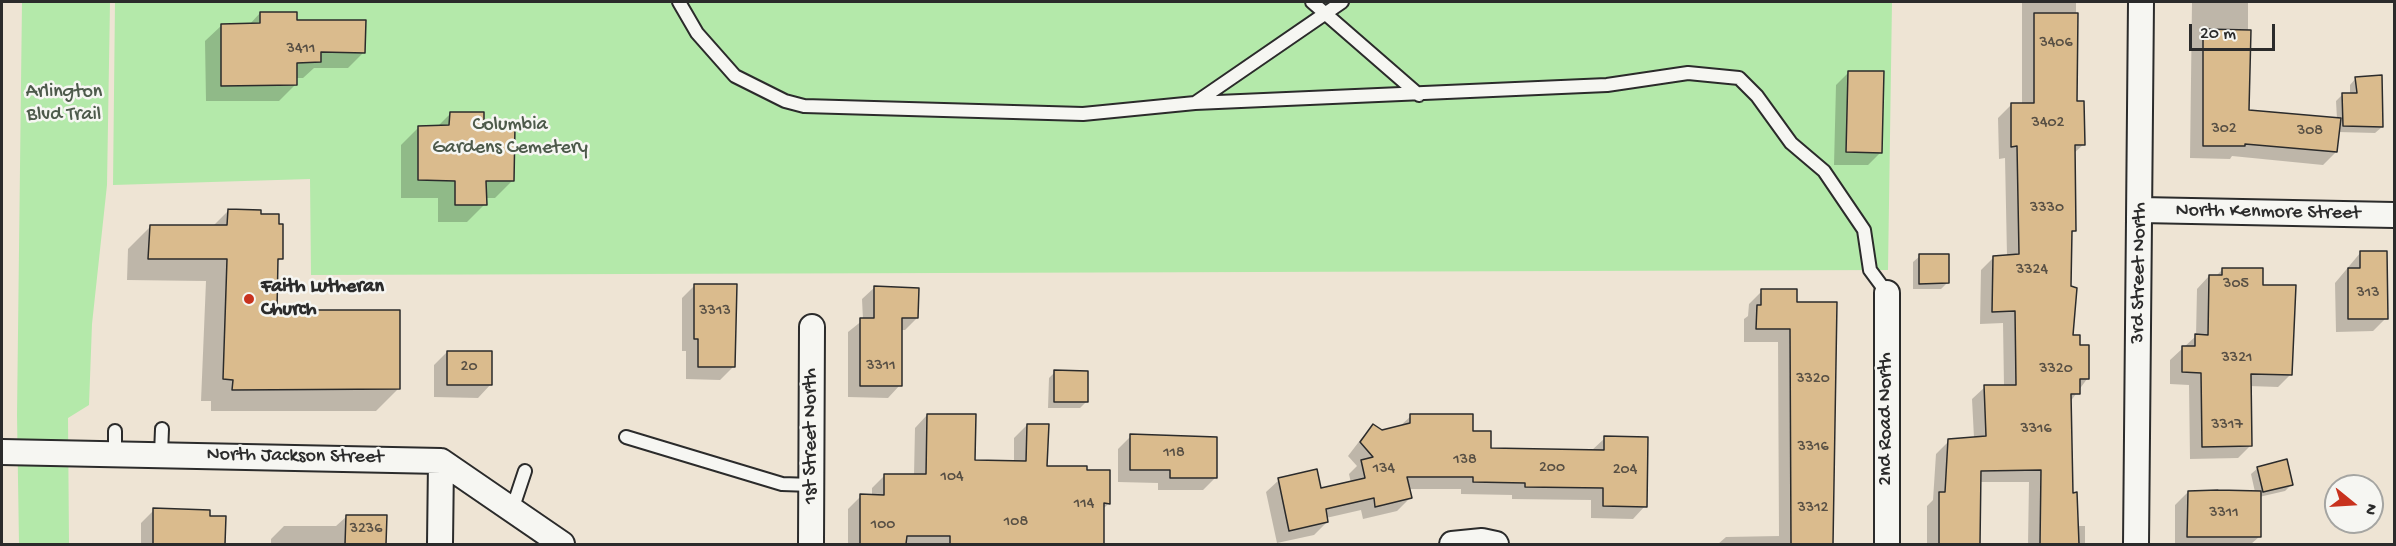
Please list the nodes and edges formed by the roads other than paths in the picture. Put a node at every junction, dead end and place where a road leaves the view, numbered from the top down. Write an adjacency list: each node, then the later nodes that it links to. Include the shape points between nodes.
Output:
1 (679, 2): 7 (lane, via 697,33 735,76 804,106 1083,114)
2 (1312, 2): 5 (lane)
3 (1342, 2): 5 (lane)
4 (2141, 2): 8 (street, 3rd Street North)
5 (1327, 12): 6 (lane); 7 (lane)
6 (1419, 95): 7 (lane); 10 (lane, via 1607,85 1688,73 1739,78 1791,142 1824,171 1864,230 1870,270)
7 (1195, 103)
8 (2141, 210): 9 (street, North Kenmore Street); 26 (street, 3rd Street North)
9 (2394, 215)
10 (1887, 293): 25 (street, 2nd Road North)
11 (812, 327): 18 (street, 1st Street North)
12 (162, 429): 15 (lane)
13 (626, 437): 18 (lane, via 782,484)
14 (2, 452): 15 (street, North Jackson Street, via 115,442)
15 (161, 454): 16 (street, North Jackson Street)
16 (441, 461): 19 (street); 20 (street)
17 (525, 471): 19 (lane)
18 (812, 485): 22 (street, 1st Street North)
19 (512, 510): 21 (street)
20 (441, 544)
21 (562, 544)
22 (811, 544)
23 (1452, 544): 24 (street)
24 (1496, 544)
25 (1887, 544)
26 (2136, 544)

